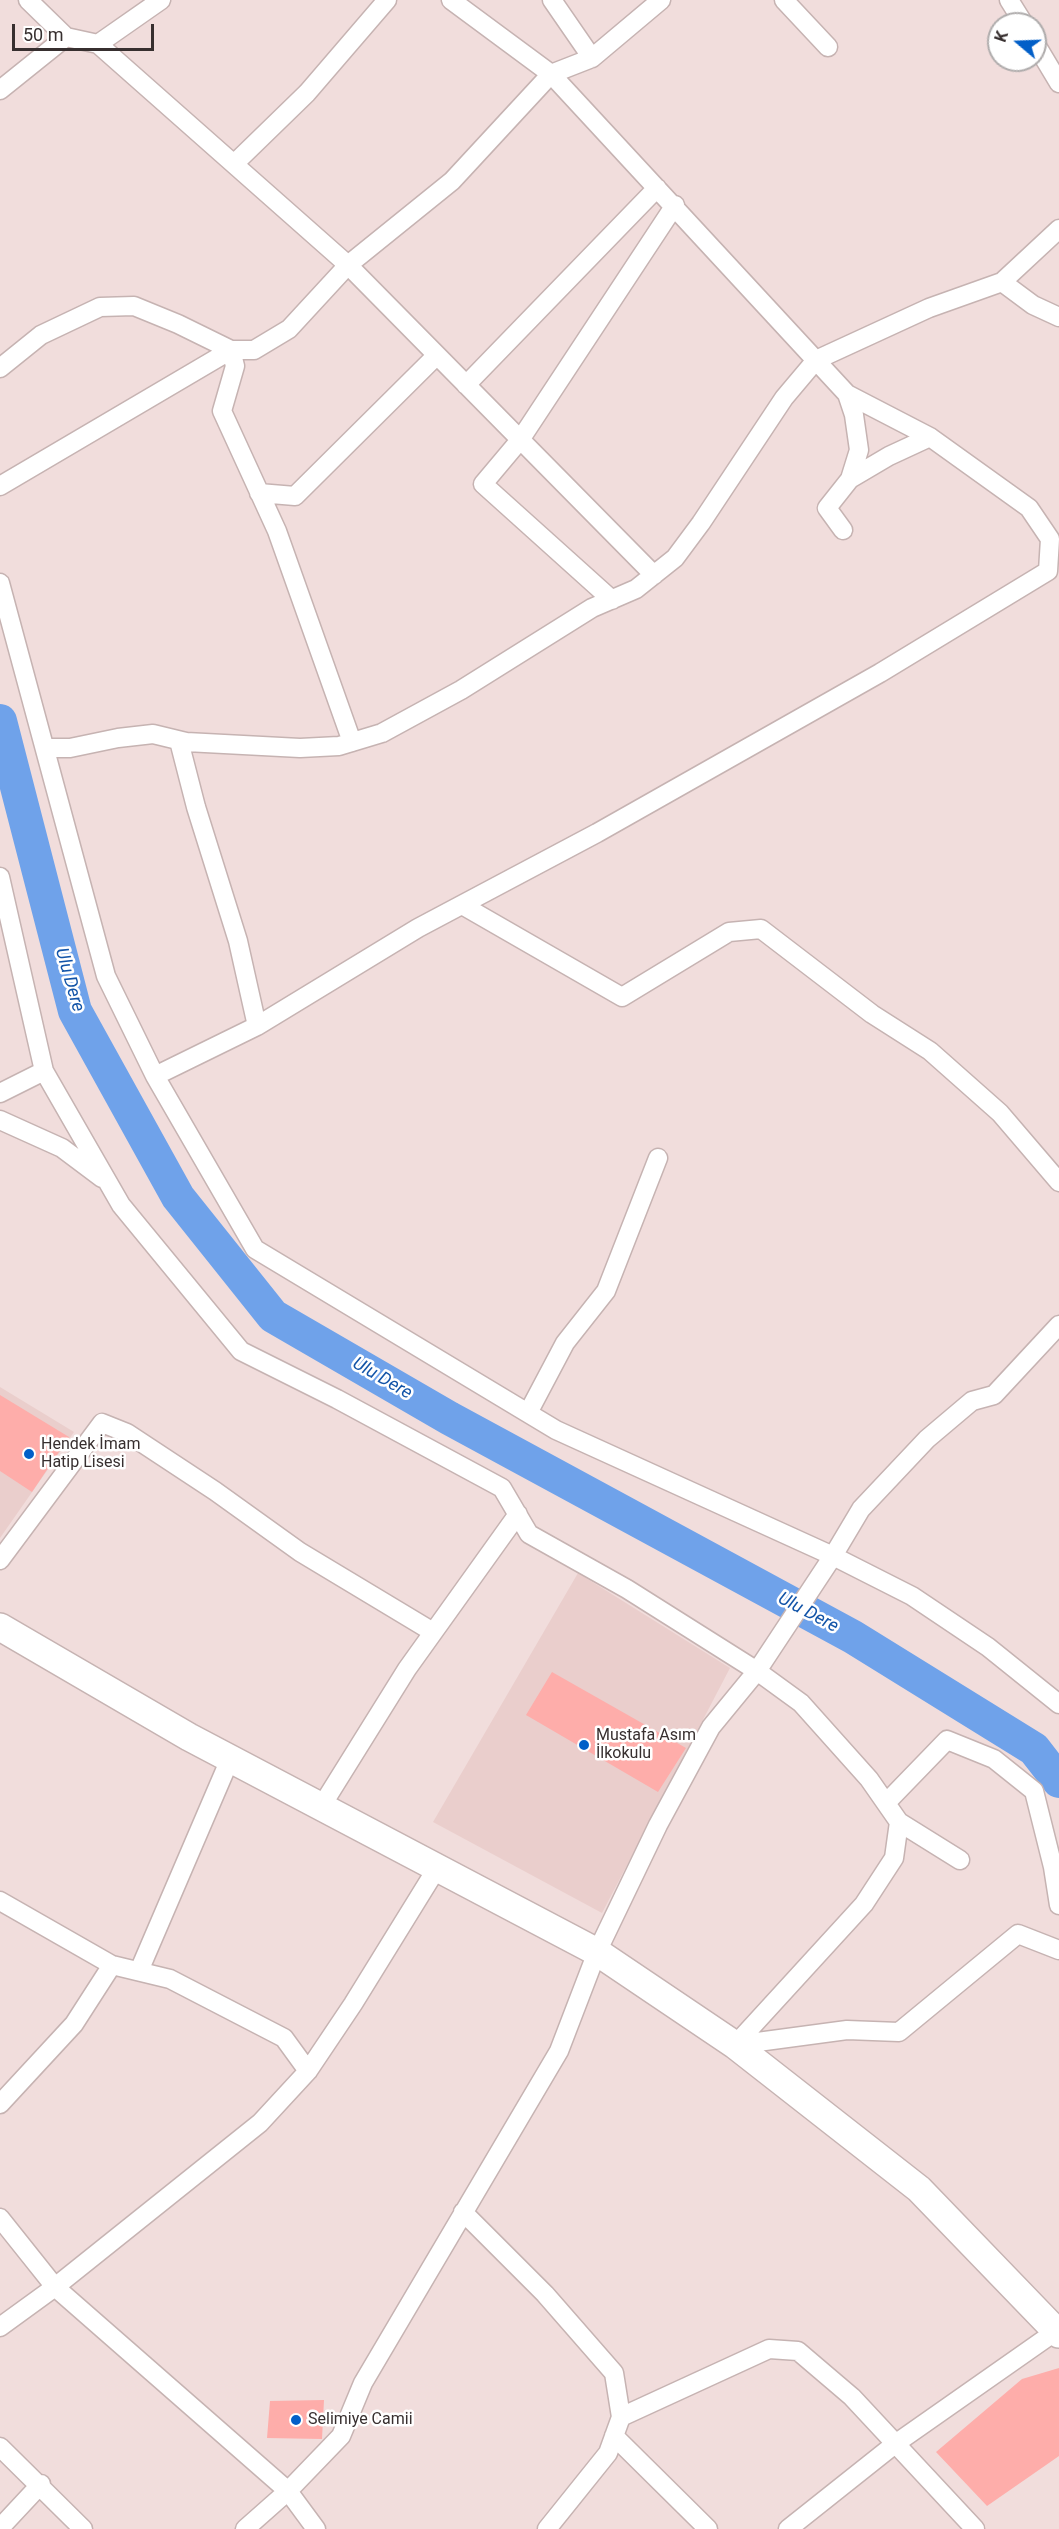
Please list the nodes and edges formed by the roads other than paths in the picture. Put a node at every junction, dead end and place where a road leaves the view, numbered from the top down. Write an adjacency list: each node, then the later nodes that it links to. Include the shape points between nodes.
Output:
1 (28, 0): 8 (street)
2 (161, 0): 9 (street)
3 (451, 0): 13 (street)
4 (552, 0): 11 (street)
5 (661, 0): 11 (street)
6 (784, 0): 10 (street)
7 (380, 2): 16 (street, via 307,93)
8 (66, 37): 9 (street); 15 (street)
9 (98, 44): 16 (street)
10 (828, 47)
11 (592, 58): 13 (street)
12 (1047, 62): 14 (street)
13 (551, 74): 17 (street); 20 (street, via 452,181)
14 (1059, 82)
15 (0, 90)
16 (235, 163): 20 (street)
17 (657, 188): 18 (street); 27 (street)
18 (675, 205): 25 (street); 30 (street)
19 (1059, 229): 21 (street)
20 (348, 265): 23 (street, via 289,329 254,350); 24 (street)
21 (1002, 282): 22 (street, via 1033,305); 25 (street, via 929,308)
22 (1059, 317)
23 (231, 350): 26 (street, via 134,306 100,307 41,335); 32 (street); 33 (street, via 235,366 222,411)
24 (436, 356): 27 (street); 33 (street, via 295,496)
25 (816, 360): 28 (street); 35 (street, via 784,398 675,558)
26 (0, 368)
27 (466, 385): 30 (street)
28 (847, 394): 29 (street); 31 (street, via 859,450)
29 (930, 437): 31 (street); 42 (street, via 1029,507 1050,539 1048,571 880,673)
30 (520, 440): 35 (street); 37 (street, via 483,484)
31 (850, 479): 34 (street, via 827,508)
32 (0, 486)
33 (259, 492): 39 (street, via 277,531)
34 (843, 530)
35 (654, 575): 37 (street)
36 (0, 583): 40 (street)
37 (612, 600): 39 (street, via 592,608 461,690 382,733)
38 (179, 741): 39 (street, via 300,748); 40 (street, via 153,734 70,748); 43 (street, via 238,941)
39 (352, 742)
40 (45, 748): 45 (street, via 106,976)
41 (0, 877): 44 (street)
42 (462, 905): 43 (street); 49 (street, via 622,997 729,932 761,929 872,1014 930,1051 1000,1113)
43 (258, 1026): 45 (street)
44 (44, 1071): 46 (street); 50 (street)
45 (155, 1076): 52 (street, via 255,1249)
46 (0, 1093)
47 (0, 1120): 50 (street, via 63,1148)
48 (658, 1158): 52 (street, via 606,1292 565,1343)
49 (1059, 1182)
50 (109, 1184): 53 (street, via 241,1351 502,1488)
51 (1059, 1325): 54 (street, via 994,1395 972,1401 927,1439 861,1509)
52 (528, 1413): 54 (street, via 556,1430)
53 (518, 1514): 57 (street); 58 (street, via 529,1534 627,1589)
54 (833, 1556): 58 (street); 59 (street, via 912,1596 988,1647)
55 (0, 1560): 57 (street, via 102,1423 127,1433 300,1552)
56 (0, 1628): 60 (main road)
57 (433, 1632): 62 (street)
58 (757, 1671): 61 (street, via 801,1703); 69 (street, via 711,1727)
59 (1059, 1704)
60 (230, 1759): 62 (main road); 71 (street)
61 (886, 1803): 63 (street); 67 (street, via 947,1740 994,1759 1034,1791)
62 (321, 1807): 65 (main road)
63 (899, 1822): 64 (street); 72 (street, via 894,1858 864,1904)
64 (960, 1860)
65 (437, 1868): 69 (main road); 73 (street)
66 (0, 1901): 70 (street)
67 (1059, 1905)
68 (1059, 1950): 72 (street, via 1018,1934 899,2032 847,2030)
69 (597, 1952): 72 (main road); 75 (street, via 559,2051)
70 (112, 1965): 71 (street); 74 (street, via 74,2024)
71 (140, 1971): 73 (street, via 170,1979 284,2038)
72 (735, 2045): 79 (main road, via 919,2189)
73 (308, 2071): 77 (street, via 260,2123)
74 (0, 2104)
75 (463, 2212): 80 (street, via 614,2373); 85 (street, via 363,2383 341,2436)
76 (0, 2218): 77 (street)
77 (55, 2287): 78 (street); 85 (street)
78 (0, 2327)
79 (1058, 2331): 82 (street)
80 (621, 2416): 81 (street); 82 (street, via 769,2349 798,2351 852,2397)
81 (614, 2436): 90 (street, via 608,2453); 91 (street)
82 (895, 2444): 92 (street); 93 (street)
83 (0, 2446): 84 (street)
84 (40, 2484): 86 (street); 87 (street)
85 (288, 2491): 88 (street); 89 (street)
86 (0, 2528)
87 (83, 2529)
88 (245, 2529)
89 (316, 2529)
90 (547, 2529)
91 (708, 2529)
92 (788, 2529)
93 (975, 2529)

